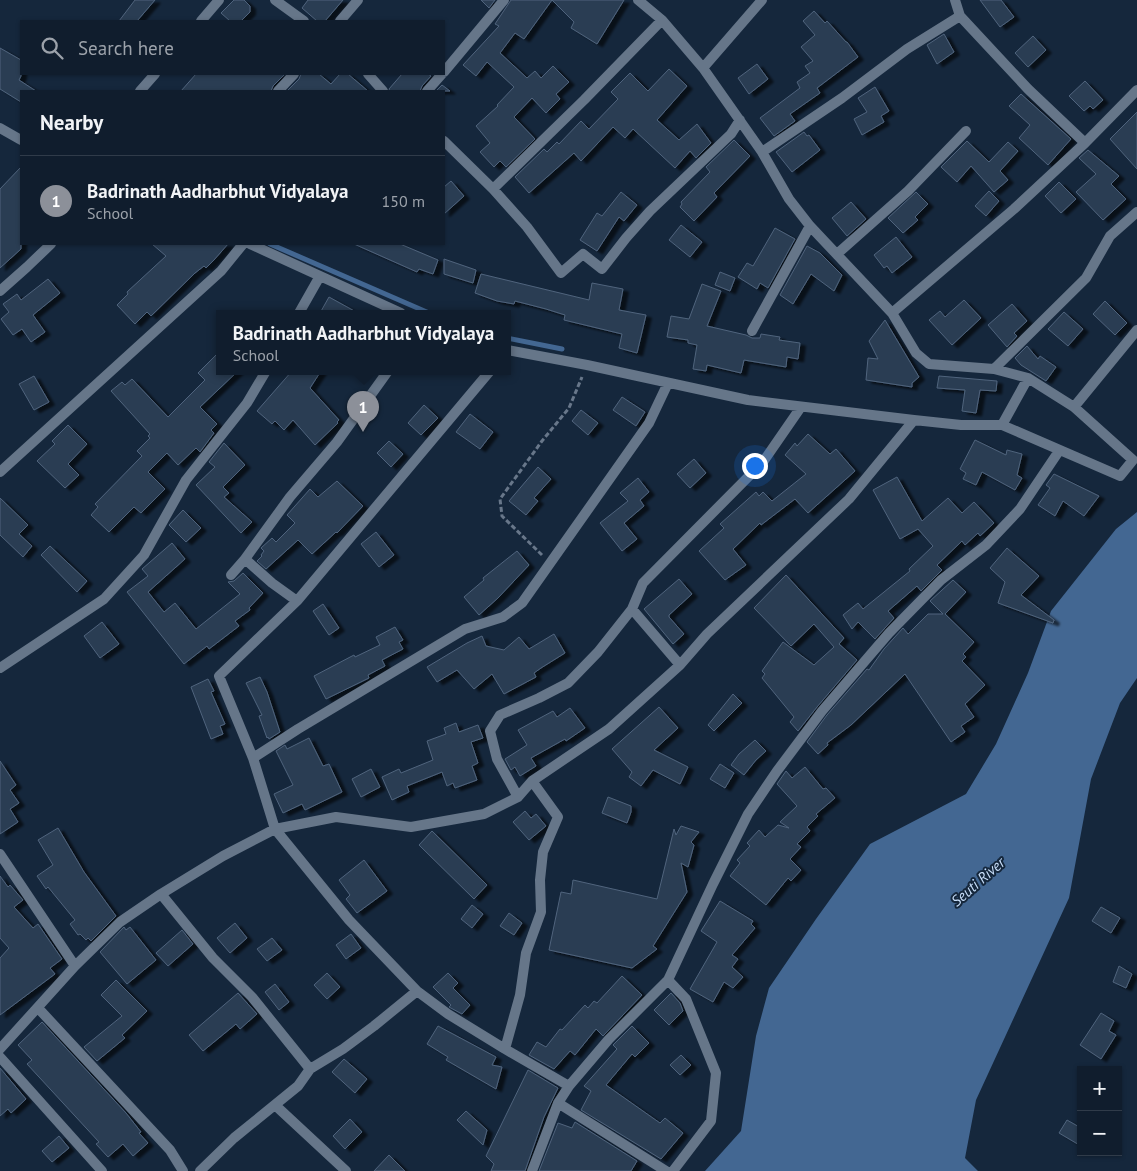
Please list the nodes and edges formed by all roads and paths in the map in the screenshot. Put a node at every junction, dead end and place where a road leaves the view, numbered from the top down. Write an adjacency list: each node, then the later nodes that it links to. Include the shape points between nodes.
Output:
1 (219, 0): 9 (street)
2 (274, 0): 10 (street)
3 (358, 0): 11 (street)
4 (504, 0): 14 (street)
5 (638, 0): 12 (street)
6 (762, 0): 13 (street)
7 (955, 0): 8 (street)
8 (960, 16): 29 (street); 30 (street, via 907,48 842,98)
9 (202, 20)
10 (303, 20)
11 (341, 20)
12 (662, 20): 13 (street); 31 (street)
13 (704, 68): 24 (street)
14 (445, 71)
15 (154, 75): 19 (street)
16 (293, 75): 20 (street)
17 (369, 75): 21 (street)
18 (441, 75): 22 (street)
19 (141, 90)
20 (279, 90)
21 (382, 90)
22 (428, 90)
23 (1137, 90): 29 (street)
24 (740, 120): 30 (street); 31 (street, via 731,134 650,211 602,269 583,254 561,273 527,227)
25 (0, 128): 27 (street)
26 (966, 131): 37 (street, via 908,191)
27 (20, 139)
28 (445, 142): 31 (street)
29 (1085, 144): 42 (street)
30 (762, 152): 33 (street, via 789,199)
31 (493, 189)
32 (1137, 212): 47 (street, via 1110,236 1086,278)
33 (810, 226): 37 (street); 44 (street)
34 (49, 245): 39 (street)
35 (242, 245): 58 (street, via 221,271)
36 (252, 245): 38 (street)
37 (837, 254): 42 (street)
38 (320, 276): 40 (street); 41 (street)
39 (0, 291)
40 (301, 310)
41 (394, 310)
42 (892, 313): 47 (street, via 916,353 929,364)
43 (1137, 330): 54 (street)
44 (752, 332)
45 (511, 351): 46 (street)
46 (588, 365): 52 (street); 60 (path, via 569,408 500,499 502,516)
47 (994, 369): 51 (street)
48 (264, 375): 65 (street, via 247,403 186,480 144,555 104,599)
49 (385, 375): 59 (street)
50 (487, 375): 62 (street)
51 (1028, 378): 54 (street); 56 (street)
52 (668, 382): 53 (street, via 748,400); 60 (street, via 649,423)
53 (801, 407): 55 (street); 63 (street, via 763,462 643,583)
54 (1074, 407): 57 (street, via 1133,460 1120,476)
55 (914, 420): 56 (street); 64 (street, via 849,499)
56 (1002, 426): 57 (street)
57 (1058, 451): 73 (street, via 1020,508 986,545 941,580 889,633 822,711 777,771 748,814)
58 (0, 472)
59 (245, 559): 61 (street); 62 (street)
60 (551, 564): 66 (street, via 522,603 503,617 465,629)
61 (231, 575)
62 (297, 601): 66 (street, via 219,676)
63 (632, 609): 64 (street); 68 (street, via 568,683 500,715 490,731 497,759)
64 (680, 665): 67 (street, via 609,729)
65 (0, 668)
66 (253, 758): 69 (street)
67 (532, 781): 68 (street); 77 (street, via 558,817 544,852 540,880 541,912 526,953 520,995)
68 (518, 797): 69 (street, via 484,814 411,827 336,817)
69 (275, 829): 71 (street); 74 (street, via 348,920)
70 (0, 854): 72 (street)
71 (161, 894): 72 (street, via 120,922); 79 (street, via 213,958 252,997)
72 (75, 966): 75 (street)
73 (668, 980): 80 (street, via 609,1039); 89 (street, via 686,999 716,1073 711,1121)
74 (417, 991): 77 (street); 79 (street, via 351,1043)
75 (38, 1008): 76 (street); 84 (street, via 170,1150)
76 (0, 1049)
77 (505, 1049): 80 (street)
78 (0, 1057): 83 (street)
79 (310, 1069): 82 (street, via 298,1086)
80 (569, 1086): 81 (street)
81 (558, 1103): 87 (street); 88 (street)
82 (275, 1105): 85 (street); 86 (street)
83 (102, 1171)
84 (183, 1171)
85 (200, 1171)
86 (346, 1171)
87 (532, 1171)
88 (666, 1171)
89 (673, 1171)

